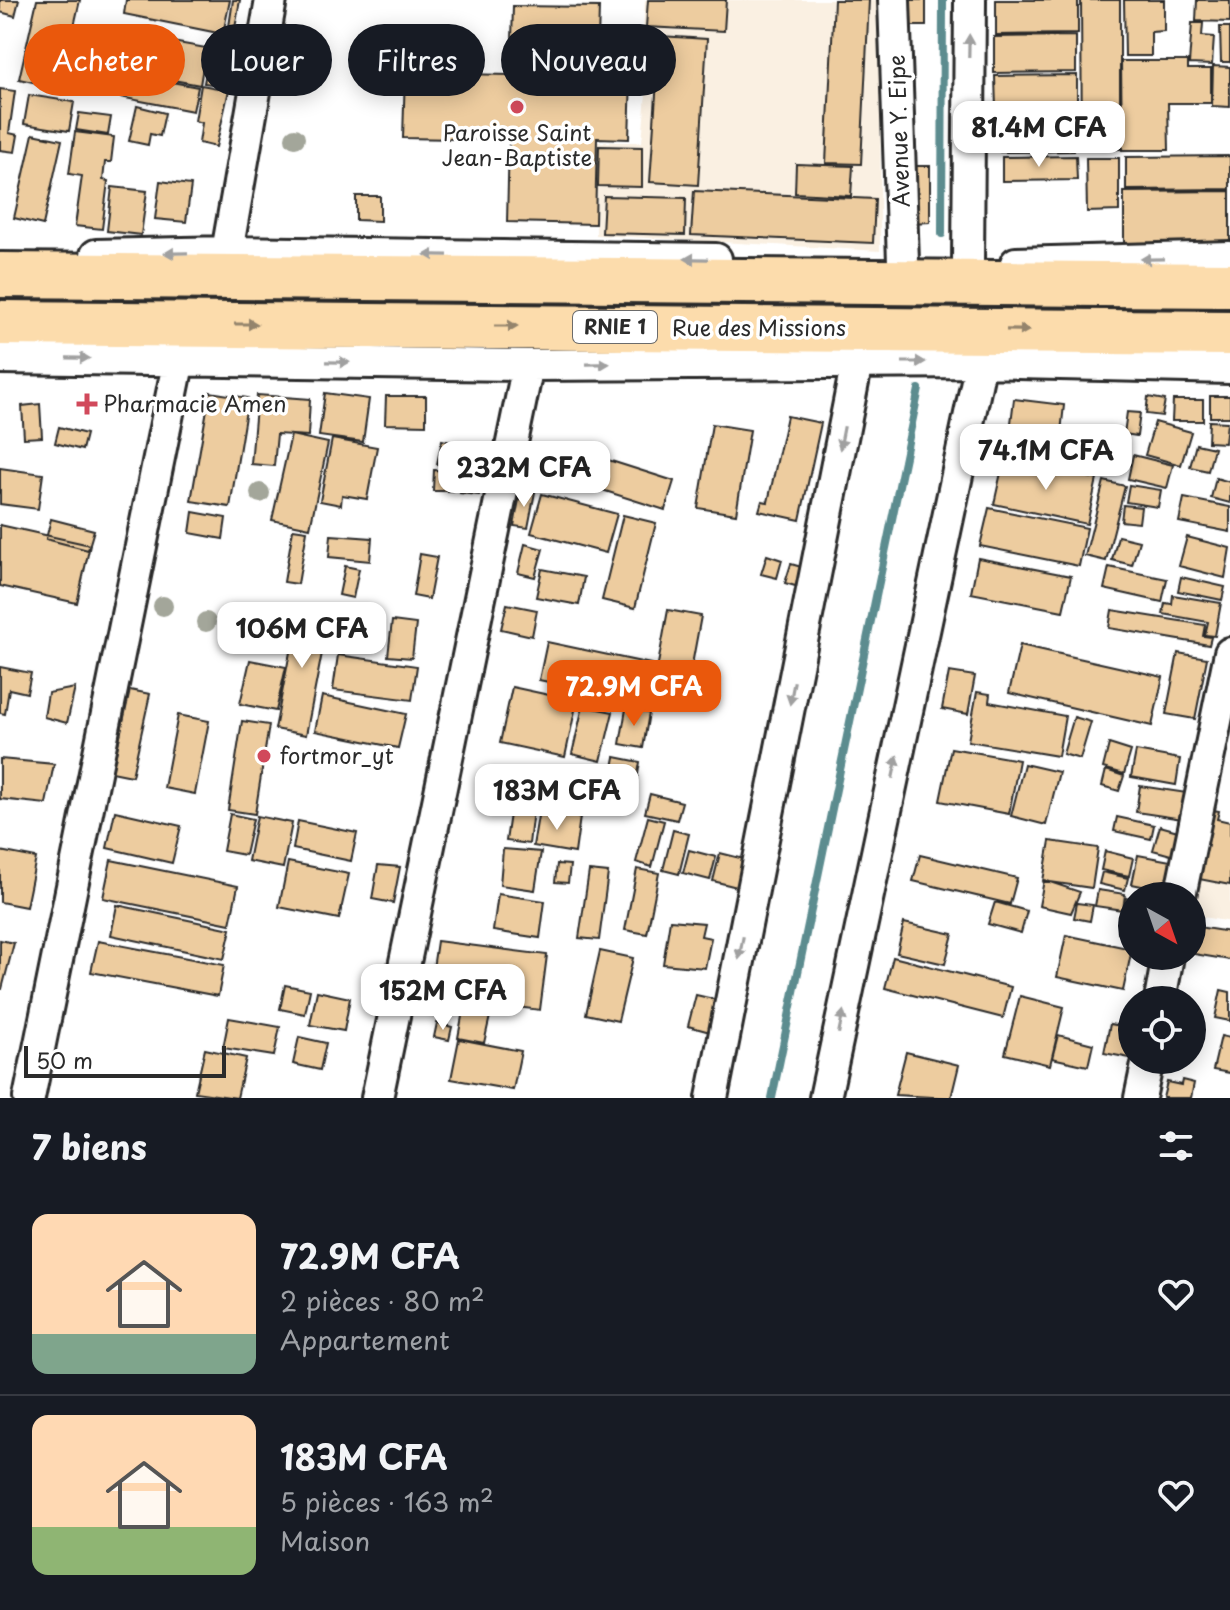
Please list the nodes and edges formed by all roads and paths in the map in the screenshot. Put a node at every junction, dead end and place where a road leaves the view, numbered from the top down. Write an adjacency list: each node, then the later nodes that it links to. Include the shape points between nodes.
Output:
1 (271, 0): 4 (street)
2 (894, 0): 7 (street, Avenue Y. Eipe)
3 (970, 0): 8 (street, one-way to 3)
4 (227, 252): 5 (street, one-way to 5); 7 (street, one-way to 4)
5 (0, 257)
6 (1230, 257): 8 (street, one-way to 8)
7 (903, 262): 8 (street)
8 (968, 264)
9 (0, 275): 10 (highway, RNIE 1)
10 (1230, 285)
11 (0, 323): 12 (highway, Rue des Missions / RNIE 1, one-way to 12)
12 (1230, 333)
13 (0, 358): 14 (street, one-way to 14)
14 (179, 359): 17 (street, one-way to 17); 22 (street)
15 (857, 362): 16 (street, one-way to 16); 17 (street, one-way to 15); 24 (street, one-way to 24)
16 (981, 362): 18 (street); 25 (street, one-way to 16)
17 (528, 365): 23 (street)
18 (1230, 368)
19 (1230, 653): 20 (street)
20 (1183, 882)
21 (1145, 1074): 26 (street)
22 (29, 1098)
23 (377, 1098)
24 (712, 1098)
25 (825, 1098)
26 (1140, 1098)

